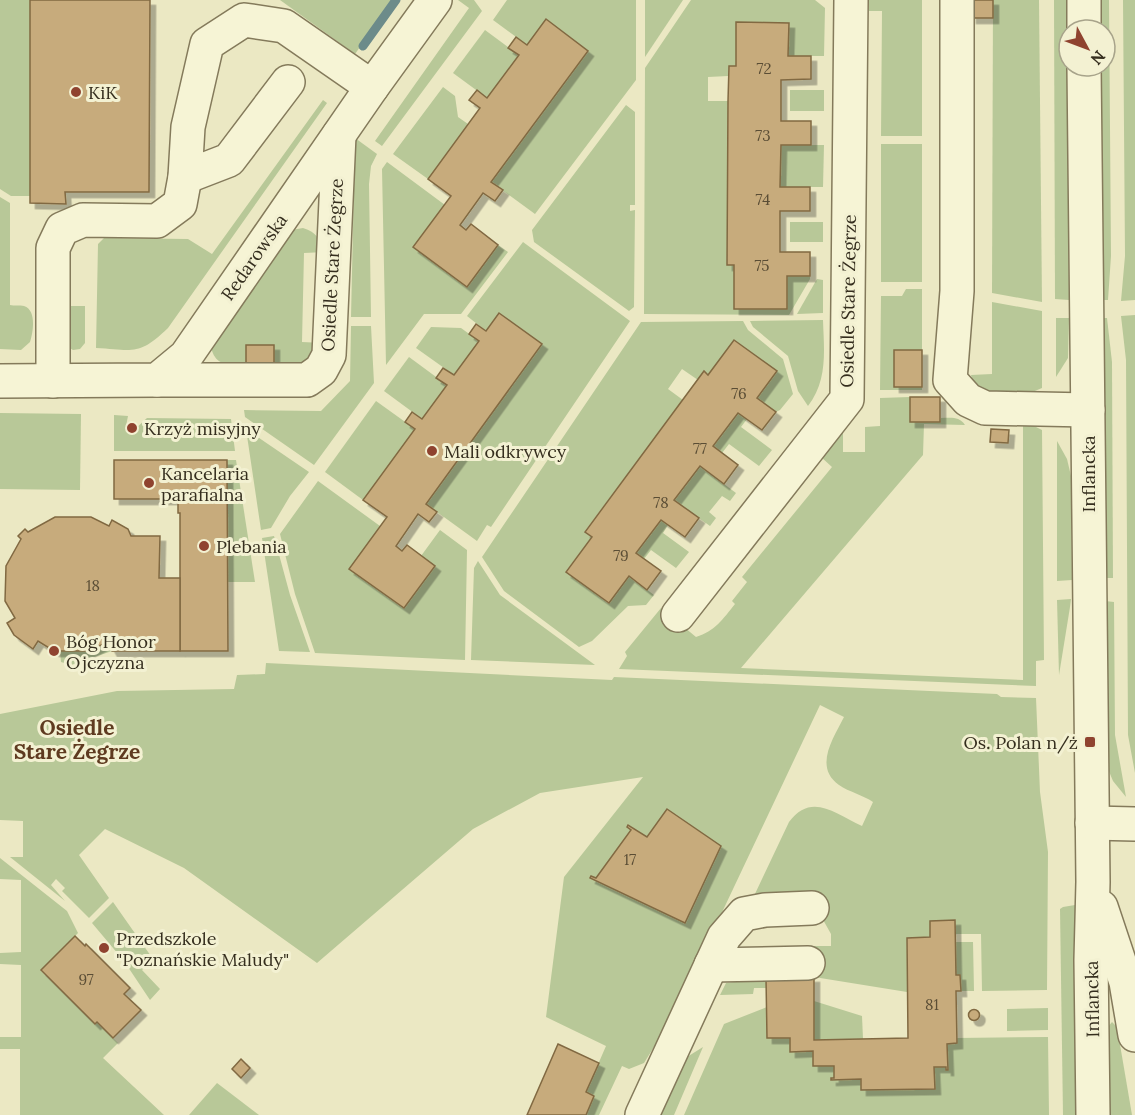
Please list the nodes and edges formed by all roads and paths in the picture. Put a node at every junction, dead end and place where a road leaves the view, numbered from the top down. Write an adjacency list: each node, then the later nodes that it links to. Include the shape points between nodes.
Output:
1 (435, 0): 8 (street, Redarowska)
2 (851, 0): 15 (street, Osiedle Stare Żegrze, via 847,399)
3 (957, 0): 14 (street, via 957,291 950,380 970,413 985,408)
4 (1083, 0): 5 (street)
5 (1084, 18)
6 (1084, 78): 14 (street, Inflancka)
7 (288, 82): 10 (street, via 229,160)
8 (372, 87): 9 (street, Redarowska); 10 (street, via 284,26 244,20 207,44 188,127)
9 (339, 135): 11 (street, Redarowska, via 186,356); 11 (street, Osiedle Stare Żegrze, via 329,354 321,370 307,380)
10 (185, 177): 13 (street, via 180,204 157,221 82,220 62,229 53,248)
11 (157, 380): 13 (street)
12 (0, 381): 13 (street)
13 (53, 381)
14 (1088, 410): 16 (street, Inflancka)
15 (678, 615)
16 (1092, 823): 17 (street); 18 (street, Inflancka)
17 (1135, 824)
18 (1093, 882): 22 (street, Inflancka, via 1126,982); 24 (street, Inflancka)
19 (812, 908): 21 (street, via 744,914 724,938)
20 (808, 963): 21 (street)
21 (711, 965): 23 (street)
22 (1135, 1035)
23 (642, 1115)
24 (1093, 1115)

